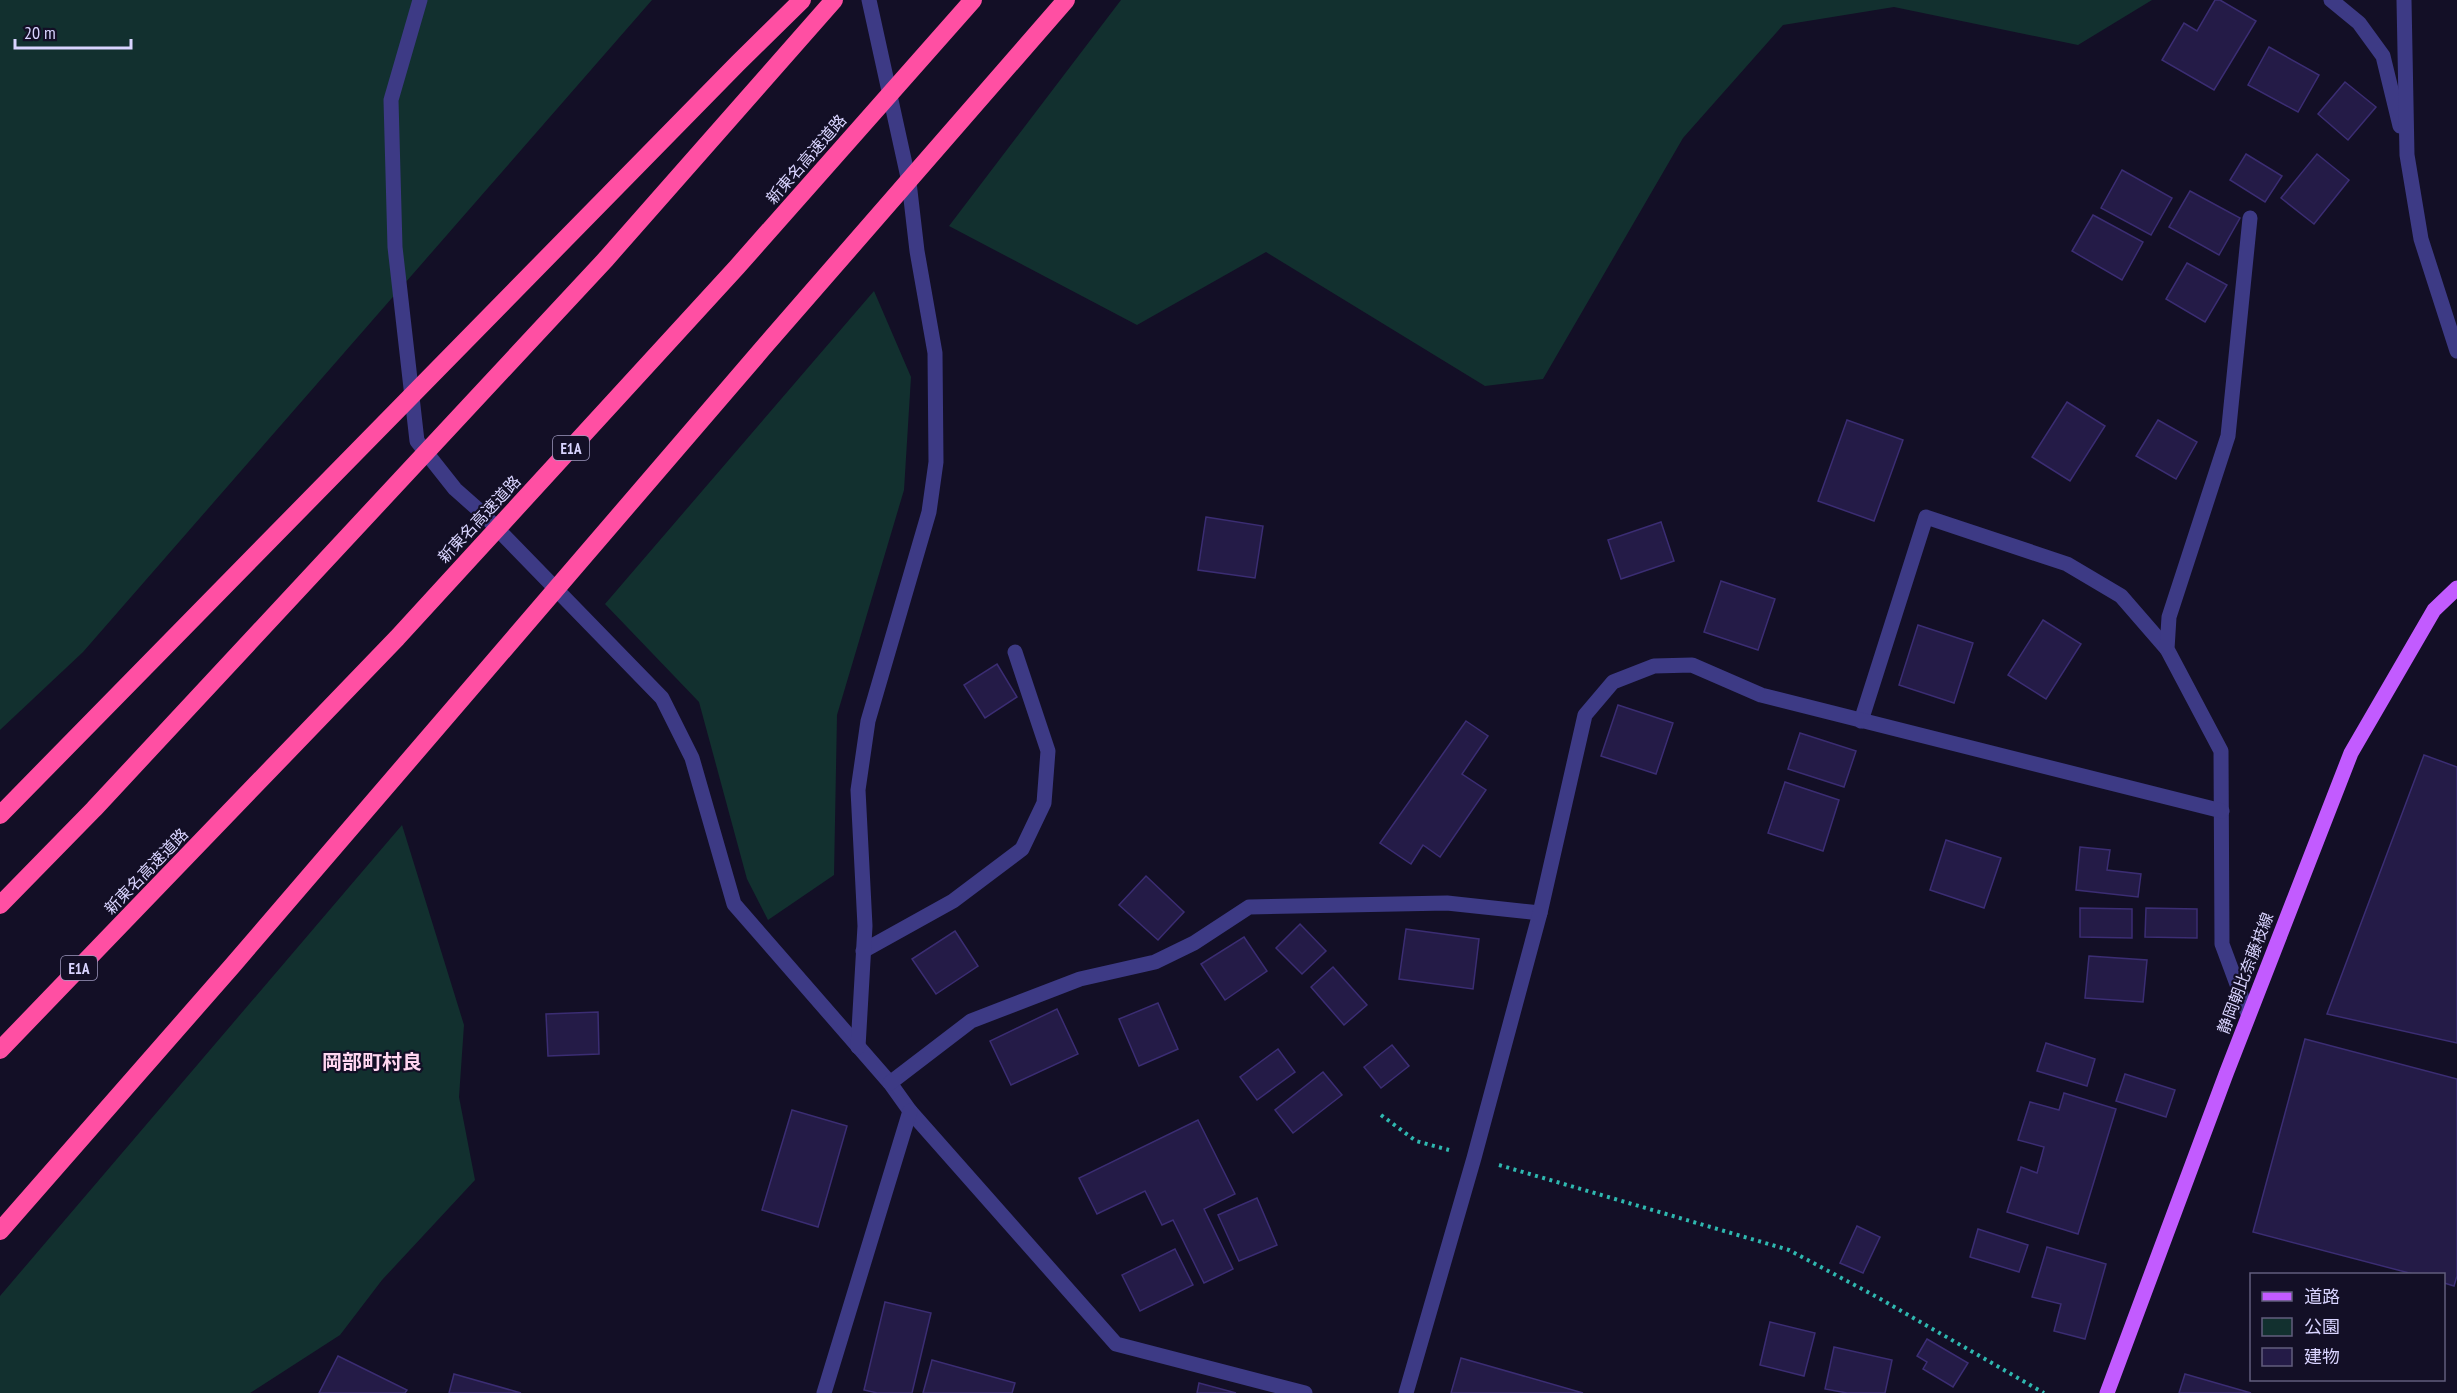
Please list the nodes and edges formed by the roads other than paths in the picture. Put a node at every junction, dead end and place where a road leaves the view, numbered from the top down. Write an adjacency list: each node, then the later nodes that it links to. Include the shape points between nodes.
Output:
1 (420, 0): 22 (street, via 391,100 395,247 417,441 455,489 662,698 692,759 734,904)
2 (802, 0): 17 (highway)
3 (834, 0): 18 (highway, via 606,259)
4 (869, 0): 20 (street, via 907,172 934,354 936,462 929,512 866,732 858,790)
5 (973, 0): 23 (highway, 新東名高速道路 / E1A, via 713,294 397,638)
6 (1066, 0): 26 (highway)
7 (2331, 0): 9 (street, via 2359,23 2383,57)
8 (2404, 0): 9 (street)
9 (2407, 155): 11 (street, via 2421,239)
10 (2250, 219): 13 (street, via 2228,436 2169,617)
11 (2457, 351)
12 (2457, 588): 21 (main road, 静岡朝比奈藤枝線, via 2434,610 2351,753)
13 (2167, 649): 15 (street, via 2121,597 2067,564 1926,517); 16 (street, via 2221,752)
14 (1015, 652): 20 (street, via 1048,752 1044,803 1022,849 953,901)
15 (1861, 721): 16 (street); 19 (street, via 1761,695 1692,665 1654,666 1613,682 1585,716)
16 (2222, 811): 21 (street, via 2222,944)
17 (0, 815)
18 (0, 905)
19 (1540, 913): 24 (street, via 1447,903 1249,907 1194,943 1155,962 1080,979 970,1021); 29 (street)
20 (863, 951): 22 (street)
21 (2248, 1014): 30 (main road, 静岡朝比奈藤枝線)
22 (858, 1047): 24 (street)
23 (0, 1050)
24 (890, 1083): 25 (street)
25 (910, 1112): 27 (street); 28 (street, via 1116,1344)
26 (0, 1231)
27 (824, 1393)
28 (1305, 1393)
29 (1407, 1393)
30 (2108, 1393)

